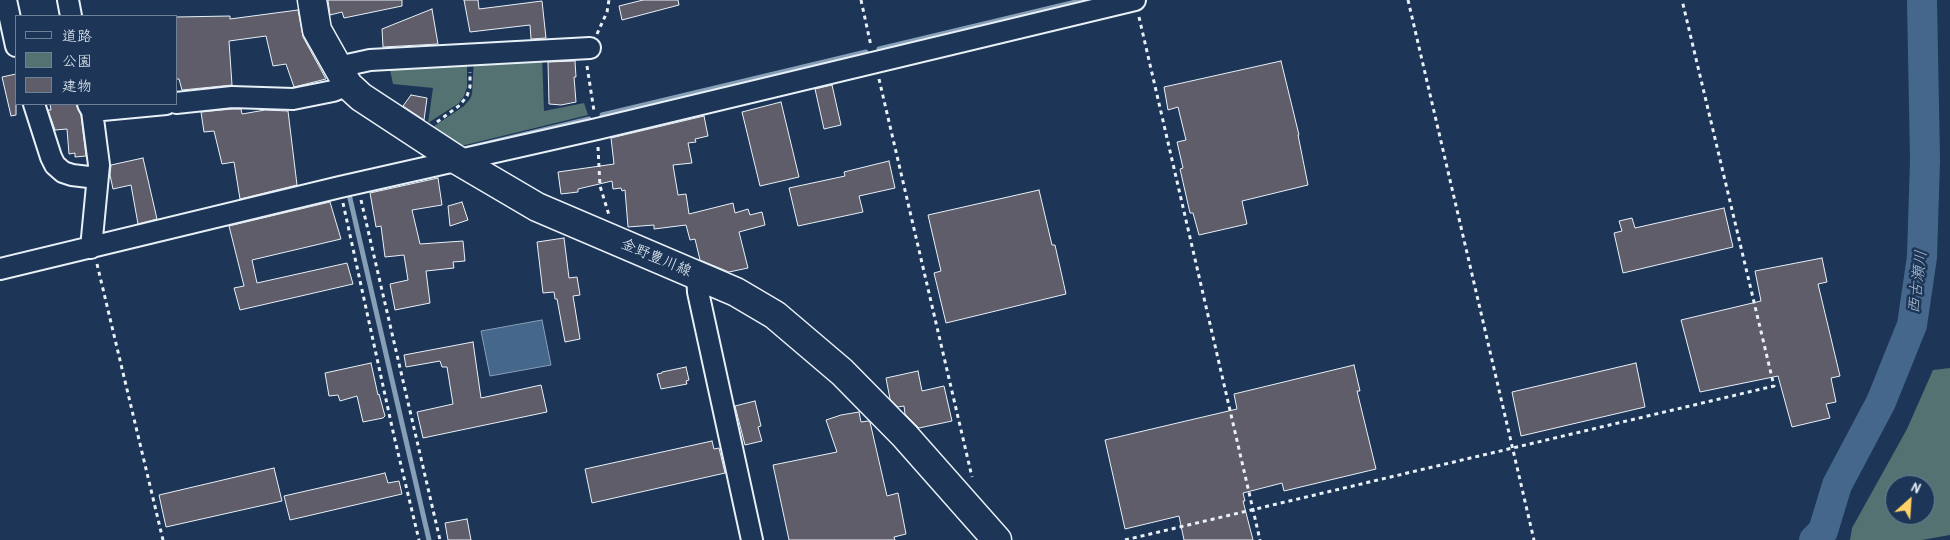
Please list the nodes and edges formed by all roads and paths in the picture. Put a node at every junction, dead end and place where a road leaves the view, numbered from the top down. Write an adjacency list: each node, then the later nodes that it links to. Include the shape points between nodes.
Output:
1 (6, 0): 10 (street)
2 (68, 0): 9 (street)
3 (312, 0): 14 (main road, 金野豊川線, via 317,30)
4 (609, 0): 11 (path, via 607,12)
5 (861, 0): 13 (path)
6 (1135, 0): 13 (street); 28 (path)
7 (1408, 0): 26 (path)
8 (1682, 0): 26 (path, via 1774,386)
9 (71, 15)
10 (15, 41)
11 (590, 48): 12 (street)
12 (470, 54): 14 (street, via 370,60); 19 (path, via 467,96 460,105)
13 (875, 62): 20 (street); 27 (path)
14 (343, 76): 15 (street, via 333,91 293,99 232,97); 19 (main road, 金野豊川線, via 361,97)
15 (178, 103)
16 (34, 105): 21 (street, via 55,165 72,175)
17 (141, 105): 18 (street)
18 (90, 107): 21 (street, via 99,165)
19 (418, 136): 20 (main road, 金野豊川線)
20 (457, 160): 22 (street); 25 (main road, 金野豊川線, via 537,207)
21 (97, 178): 23 (street)
22 (349, 186): 23 (street); 30 (path); 31 (path)
23 (91, 248): 24 (street); 29 (path, via 97,261)
24 (0, 269)
25 (697, 275): 32 (street); 33 (main road, 金野豊川線, via 736,292 775,315 842,372 905,436)
26 (1514, 449): 28 (path); 36 (path)
27 (974, 486)
28 (1252, 509): 34 (path); 35 (path)
29 (163, 540)
30 (419, 540)
31 (440, 540)
32 (752, 540)
33 (997, 540)
34 (1125, 540)
35 (1260, 540)
36 (1534, 540)

